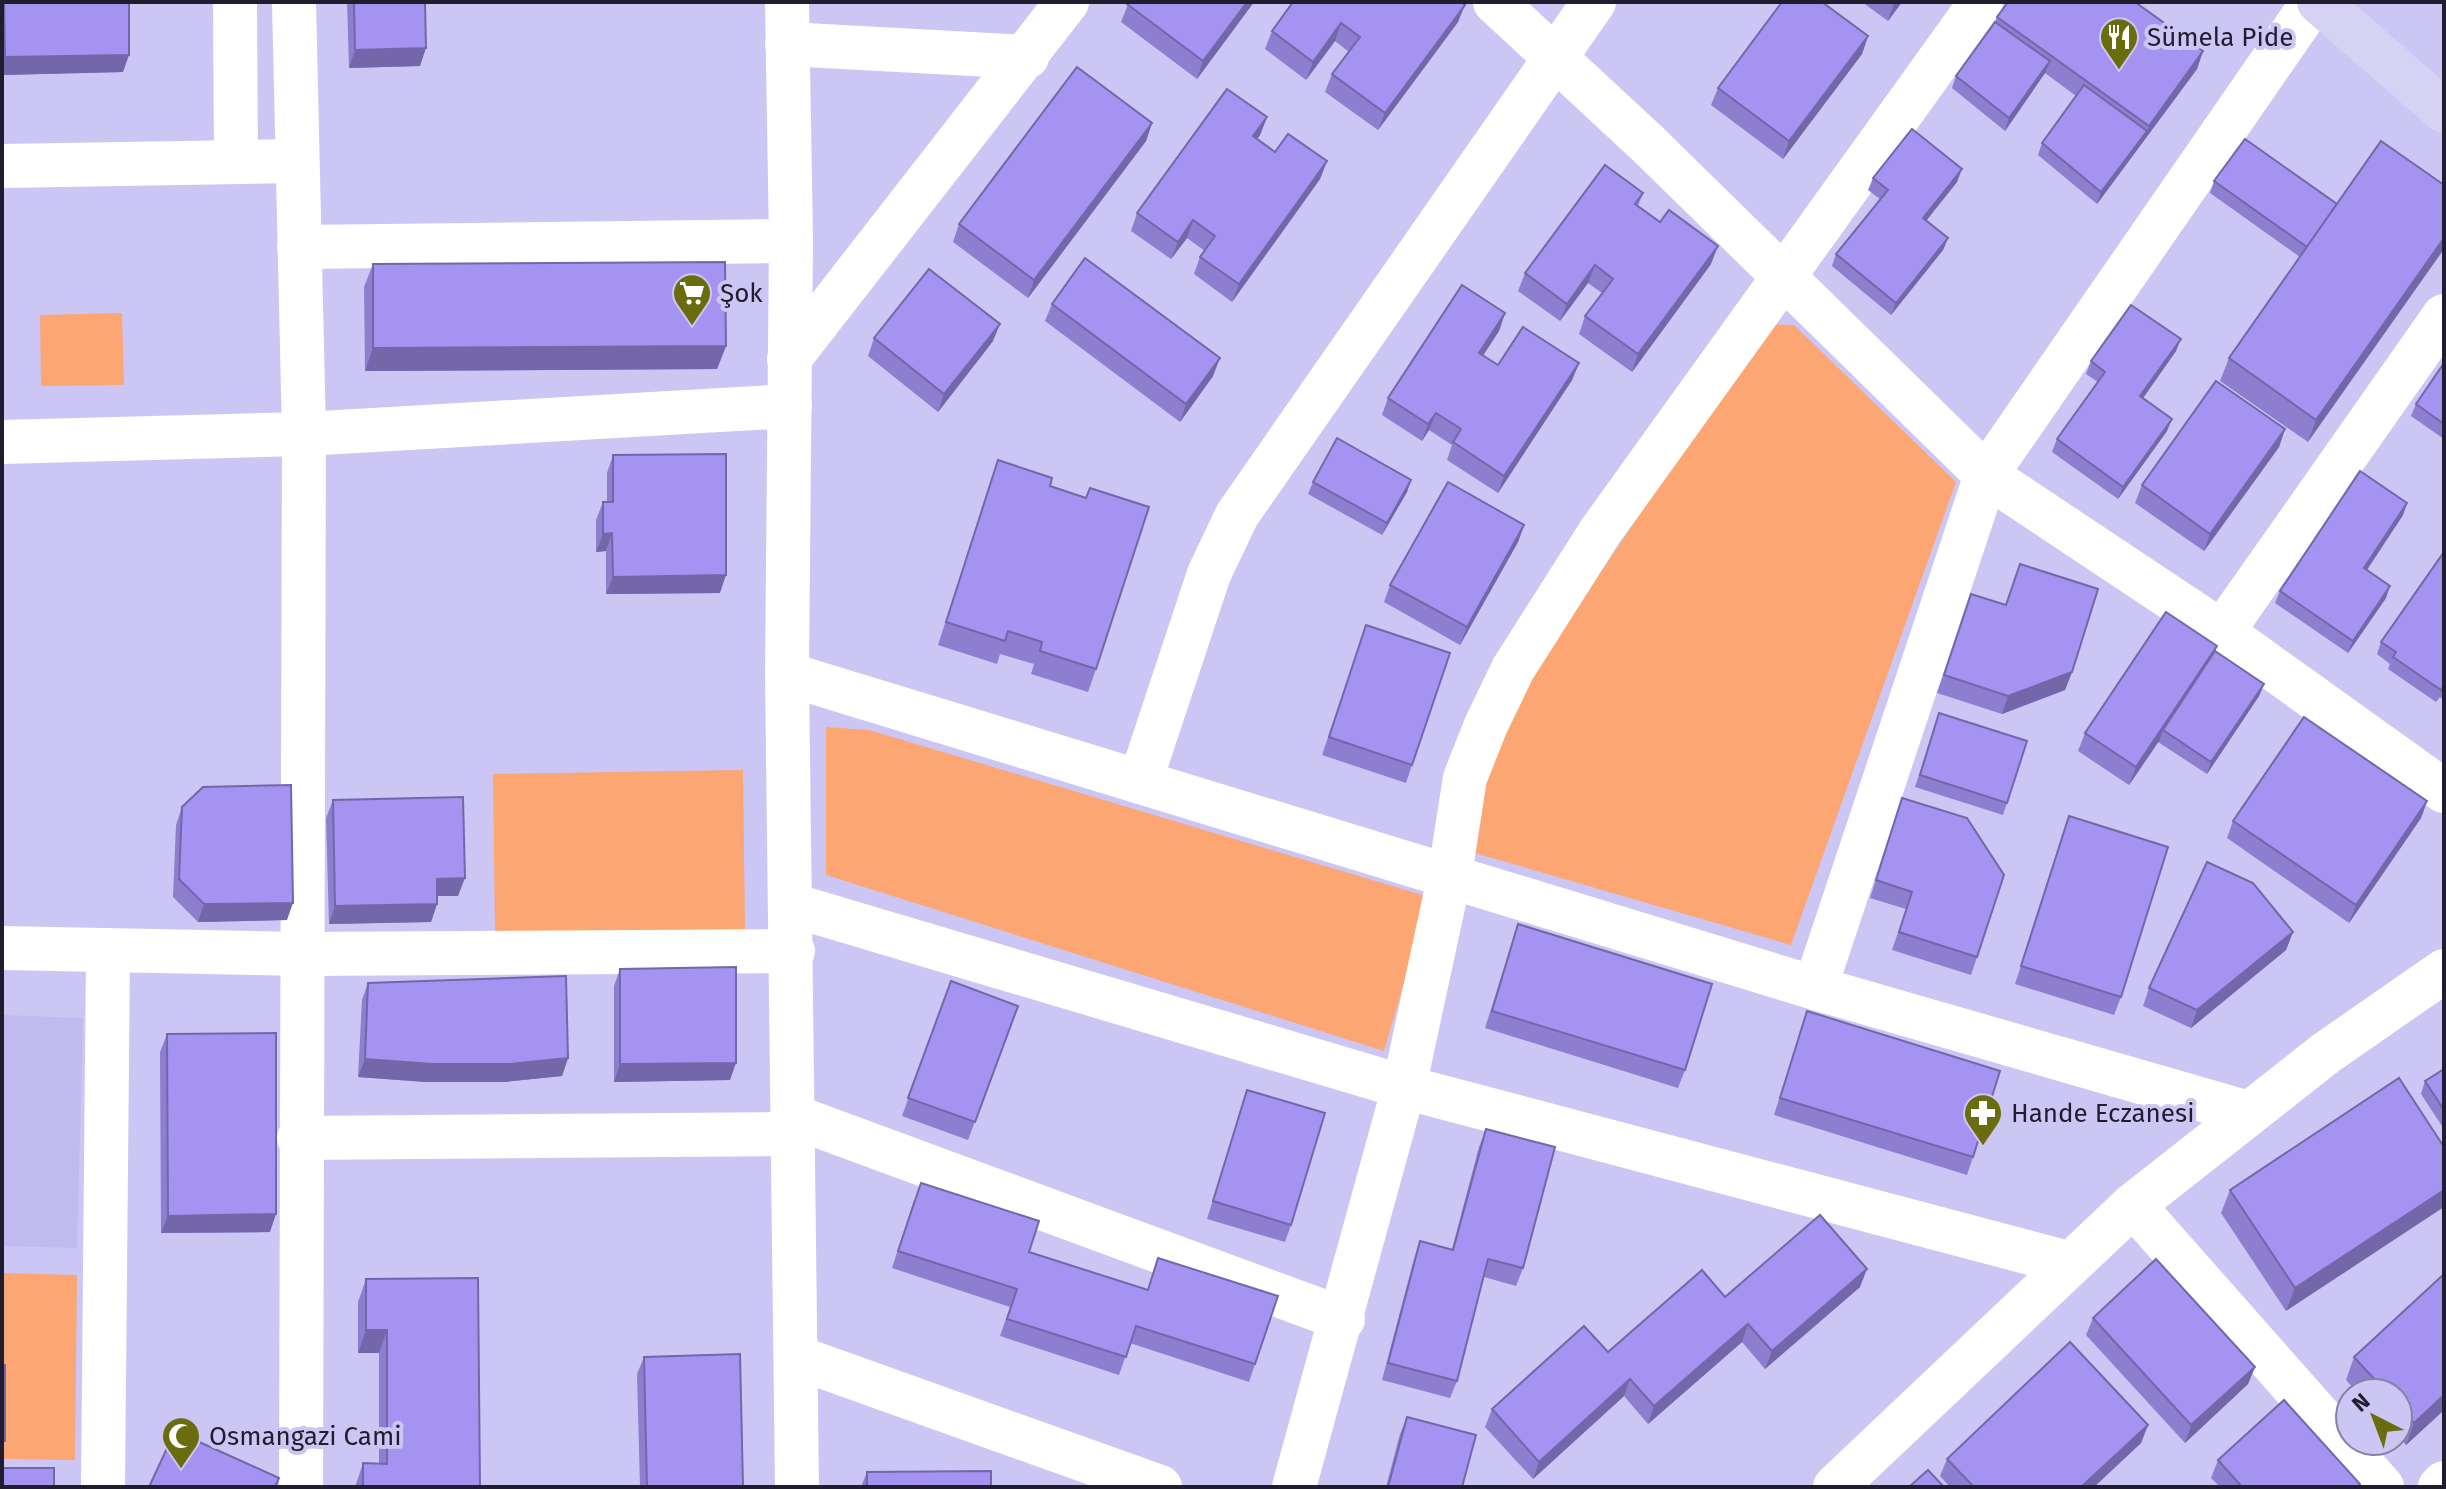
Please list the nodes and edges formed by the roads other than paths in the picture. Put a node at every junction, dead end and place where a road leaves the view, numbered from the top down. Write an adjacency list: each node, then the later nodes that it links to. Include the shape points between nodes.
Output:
1 (235, 2): 13 (street)
2 (294, 2): 14 (street)
3 (1067, 2): 11 (street)
4 (1495, 2): 10 (street)
5 (1594, 2): 10 (street)
6 (1981, 2): 18 (street)
7 (2313, 2): 24 (street)
8 (2319, 2): 12 (highway)
9 (787, 23): 11 (street); 16 (street)
10 (1554, 56): 18 (street); 27 (street, via 1237,515 1209,574)
11 (1027, 57): 20 (street)
12 (2444, 111)
13 (236, 161): 14 (street); 15 (street)
14 (296, 161): 17 (street)
15 (2, 166)
16 (791, 241): 17 (street); 20 (street)
17 (299, 247): 22 (street)
18 (1784, 277): 24 (street); 29 (street, via 1600,532 1513,669 1465,778)
19 (2444, 316): 25 (street)
20 (789, 359): 21 (street)
21 (790, 406): 22 (street); 26 (street)
22 (304, 434): 23 (street); 34 (street)
23 (2, 442)
24 (1986, 475): 25 (street); 36 (street)
25 (2222, 632): 28 (street)
26 (787, 674): 27 (street); 30 (street)
27 (1140, 782): 29 (street)
28 (2444, 791)
29 (1450, 874): 36 (street); 37 (street)
30 (792, 905): 32 (street); 37 (street)
31 (2, 948): 33 (street)
32 (793, 951): 34 (street); 39 (street)
33 (108, 952): 34 (street); 45 (street)
34 (302, 954): 40 (street)
35 (2444, 971): 38 (street)
36 (1815, 988): 38 (street)
37 (1404, 1087): 42 (street); 43 (street)
38 (2248, 1113): 41 (street)
39 (795, 1126): 40 (street); 43 (street); 44 (street)
40 (299, 1138): 46 (street)
41 (2133, 1205): 42 (street); 51 (street)
42 (2068, 1263): 50 (street)
43 (1343, 1319): 49 (street)
44 (796, 1357): 47 (street); 48 (street)
45 (103, 1487)
46 (301, 1487)
47 (797, 1487)
48 (1160, 1487)
49 (1294, 1487)
50 (1835, 1487)
51 (2382, 1487)

